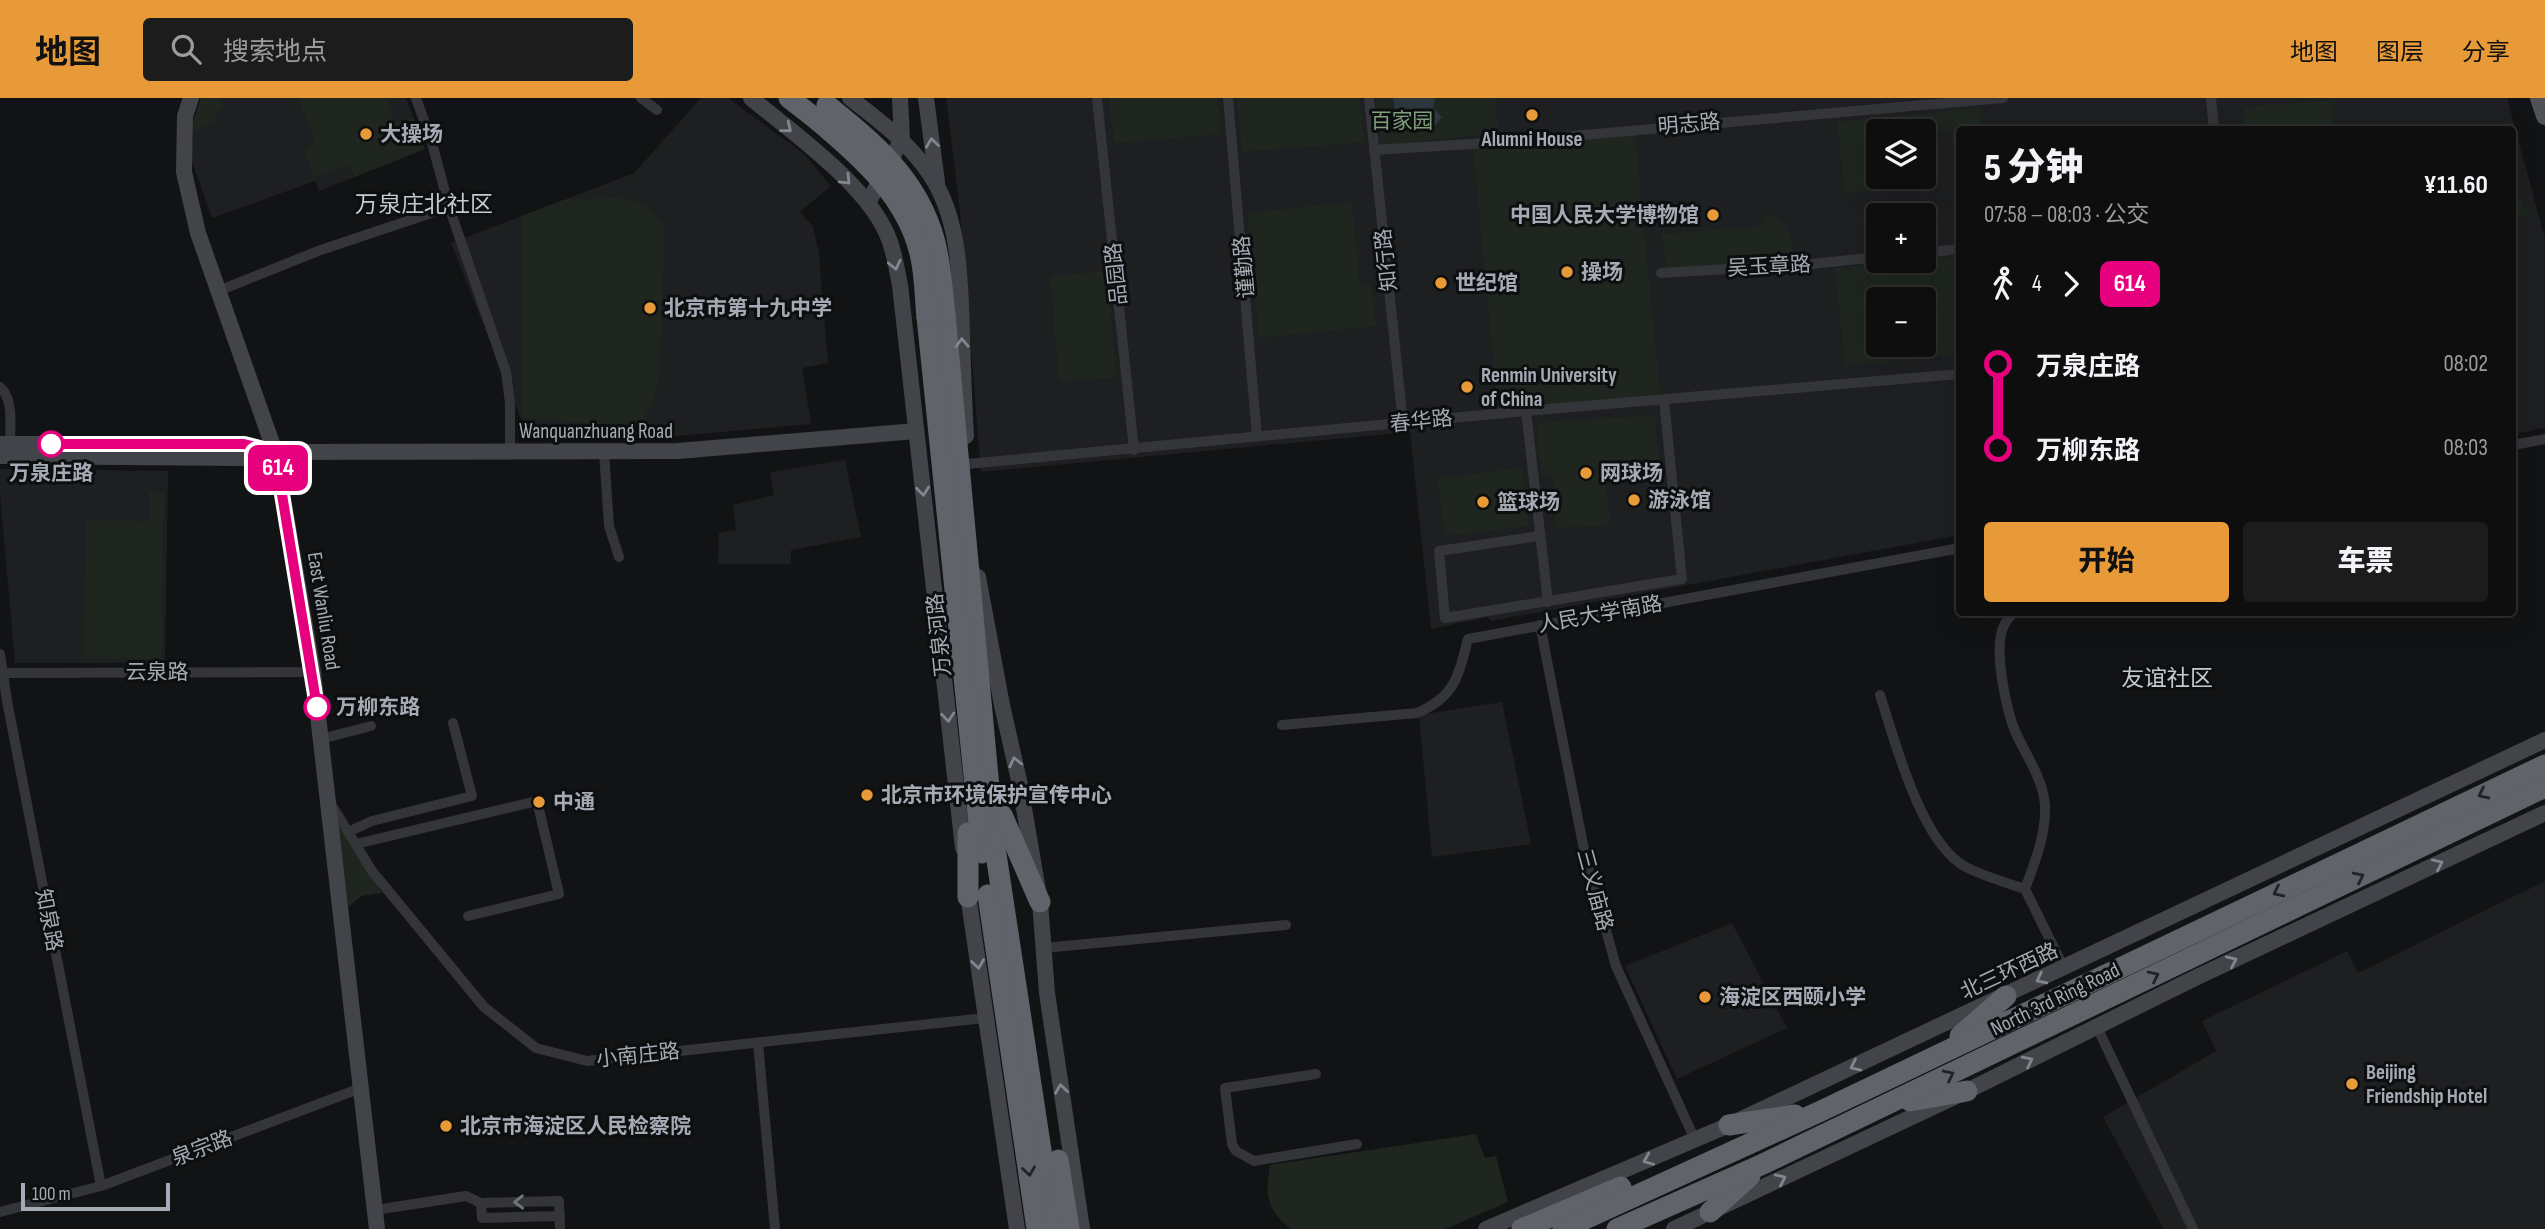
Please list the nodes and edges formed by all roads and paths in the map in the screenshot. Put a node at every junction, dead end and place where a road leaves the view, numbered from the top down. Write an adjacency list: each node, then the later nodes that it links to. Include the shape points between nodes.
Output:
1 (191, 98): 31 (street, East Wanliu Road, via 185,116 184,172)
2 (416, 98): 24 (street)
3 (641, 98): 16 (street)
4 (751, 98): 21 (street, 万泉河路, one-way to 21)
5 (789, 98): 15 (highway, 万泉河路)
6 (900, 98): 19 (street)
7 (926, 98): 22 (street, one-way to 7)
8 (1097, 98): 42 (street, 品园路)
9 (1228, 98): 38 (street, 谨勤路)
10 (1369, 98): 20 (street, 知行路)
11 (2003, 98): 20 (street, 明志路)
12 (2211, 98): 18 (street)
13 (2539, 98): 17 (main road)
14 (856, 99): 19 (street); 21 (street)
15 (821, 107): 60 (highway, 万泉河路, bridge, via 888,157 917,197 939,258 936,316)
16 (657, 110)
17 (2545, 116)
18 (2214, 126)
19 (902, 139): 22 (street); 23 (street)
20 (1374, 150): 36 (street, 知行路)
21 (817, 152): 23 (street, 万泉河路, one-way to 23)
22 (938, 188): 23 (street); 25 (street)
23 (868, 203): 26 (street, 万泉河路)
24 (449, 207): 31 (street); 44 (street, via 506,372)
25 (948, 213): 26 (street); 46 (street, one-way to 25, via 959,272)
26 (890, 240): 37 (street, 万泉河路, one-way to 37, via 900,285)
27 (1956, 249): 28 (street)
28 (1936, 252)
29 (1866, 258): 30 (street, 吴玉章路)
30 (1661, 273)
31 (218, 291): 43 (street, East Wanliu Road)
32 (1956, 374): 34 (street, 春华路)
33 (0, 387): 41 (street, via 9,403)
34 (1664, 400): 35 (street, 春华路); 50 (street, via 1682,579)
35 (1526, 411): 36 (street, 春华路); 47 (street)
36 (1403, 423): 38 (street, 春华路)
37 (916, 431): 45 (street, Wanquanzhuang Road, via 678,452); 71 (street, 万泉河路, one-way to 71)
38 (1257, 437): 42 (street, 春华路)
39 (2545, 439): 40 (street)
40 (2516, 444)
41 (3, 448): 43 (street, Wanquanzhuang Road, via 244,444)
42 (1134, 450): 46 (street, 春华路)
43 (275, 452): 44 (street, Wanquanzhuang Road); 54 (street, East Wanliu Road)
44 (510, 452): 45 (street, Wanquanzhuang Road)
45 (604, 452): 49 (street, via 609,526)
46 (967, 464): 72 (street, one-way to 46, via 977,569)
47 (1539, 536): 50 (street); 50 (street, via 1439,551 1445,618)
48 (1956, 549): 52 (street, 人民大学南路)
49 (619, 557)
50 (1548, 602)
51 (2009, 616): 70 (street, via 2000,636 2000,662 2015,731 2045,805 2041,845)
52 (1540, 625): 59 (street, 人民大学南路, via 1468,639 1457,681 1435,705 1417,713); 88 (street, 三义庙路, via 1586,860 1616,966)
53 (0, 654): 55 (street, 知泉路)
54 (313, 672): 55 (street, 云泉路); 61 (street, East Wanliu Road)
55 (2, 673): 92 (street, 知泉路)
56 (1880, 695): 70 (street, via 1907,779 1945,849 1964,865)
57 (453, 723): 68 (street, via 472,796 372,821)
58 (371, 726): 61 (street)
59 (1282, 726)
60 (977, 735): 67 (highway); 71 (highway); 96 (highway, 万泉河路); 101 (highway, 万泉河路, one-way to 101, via 980,844)
61 (321, 739): 65 (street, East Wanliu Road)
62 (2545, 740): 76 (street, 北三环西路)
63 (2545, 765): 81 (highway, North 3rd Ring Road, one-way to 81)
64 (2545, 788): 85 (highway, North 3rd Ring Road, one-way to 64)
65 (327, 797): 68 (street, 小南庄路); 83 (street, East Wanliu Road)
66 (2545, 813): 79 (street, one-way to 66)
67 (1002, 815): 72 (highway); 96 (highway)
68 (348, 832): 69 (street, 小南庄路)
69 (356, 844): 73 (street, via 537,801 559,894); 80 (street, 小南庄路, via 372,871 484,1007 536,1048 587,1061)
70 (2025, 889): 76 (street)
71 (968, 897): 78 (street, 万泉河路, one-way to 78)
72 (1040, 902): 75 (street)
73 (468, 916)
74 (1286, 925): 75 (street)
75 (1044, 948): 96 (street, one-way to 75)
76 (2064, 968): 77 (street, 北三环西路, one-way to 77)
77 (2006, 996): 81 (highway); 87 (street, 北三环西路, one-way to 87)
78 (985, 1017): 80 (street, 小南庄路); 100 (street, 万泉河路)
79 (2097, 1027): 84 (street, one-way to 79); 107 (street)
80 (758, 1043): 99 (street)
81 (1940, 1054): 86 (highway, North 3rd Ring Road)
82 (1317, 1074): 90 (street, via 1225,1088 1232,1144 1254,1161)
83 (361, 1088): 92 (street, 泉宗路); 93 (street, East Wanliu Road)
84 (1967, 1091): 85 (highway); 95 (street, one-way to 84)
85 (1888, 1104): 91 (highway, North 3rd Ring Road)
86 (1821, 1111): 87 (highway); 89 (highway, North 3rd Ring Road)
87 (1729, 1125): 88 (street, 北三环西路)
88 (1695, 1140): 102 (street, 北三环西路, one-way to 102)
89 (1752, 1143): 103 (highway, via 1674,1165); 104 (highway, North 3rd Ring Road)
90 (1357, 1144)
91 (1763, 1164): 95 (highway); 105 (highway, North 3rd Ring Road)
92 (101, 1186): 94 (street, 泉宗路)
93 (375, 1209): 97 (street, East Wanliu Road); 98 (street, one-way to 93, via 559,1201 481,1203 466,1196)
94 (0, 1212)
95 (1710, 1212): 106 (street)
96 (1068, 1227)
97 (377, 1229)
98 (560, 1229)
99 (775, 1229)
100 (1017, 1229)
101 (1037, 1229)
102 (1486, 1229)
103 (1522, 1229)
104 (1563, 1229)
105 (1617, 1229)
106 (1674, 1229)
107 (2193, 1229)

